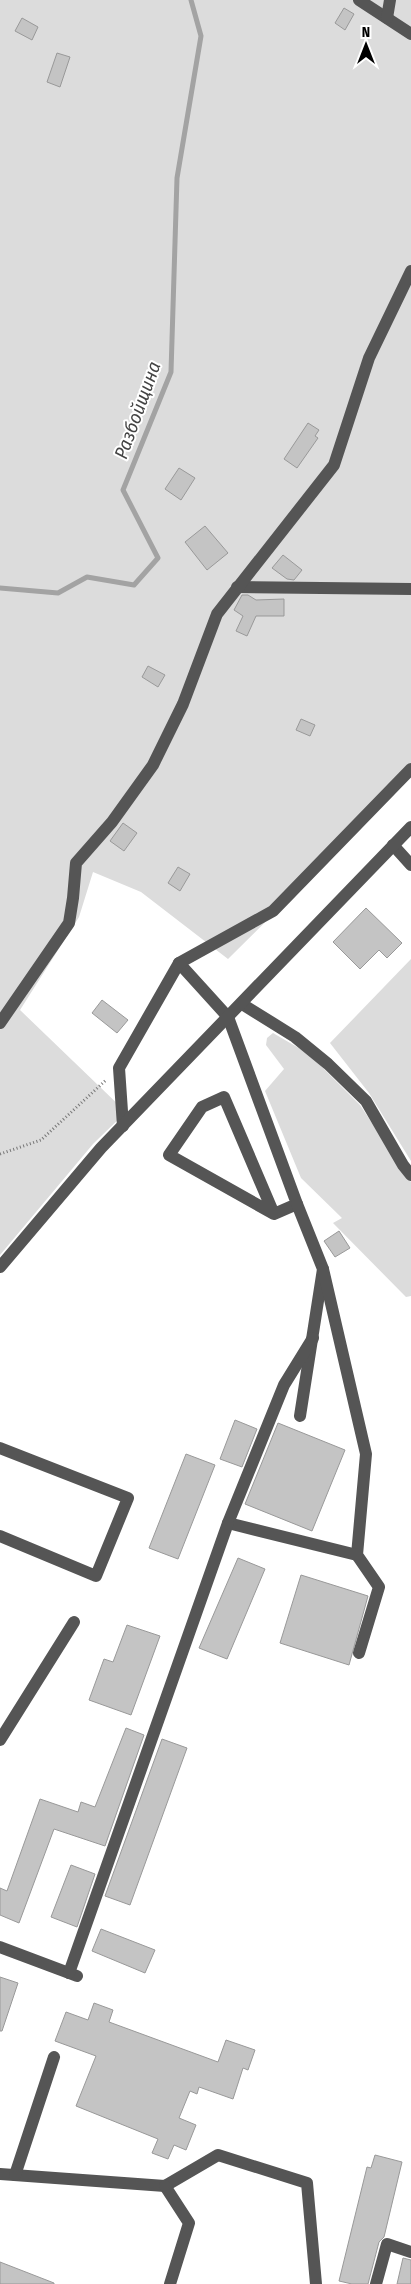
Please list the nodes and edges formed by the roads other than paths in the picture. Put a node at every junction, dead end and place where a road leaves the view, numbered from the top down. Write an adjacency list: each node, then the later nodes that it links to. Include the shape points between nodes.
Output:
1 (359, 0): 3 (street)
2 (390, 0): 3 (street)
3 (387, 18): 4 (street)
4 (411, 34)
5 (411, 271): 6 (street, via 369,358 334,465)
6 (237, 587): 7 (street); 15 (street, via 217,614 183,704 153,765 112,822 76,863 68,923)
7 (411, 589)
8 (411, 769): 12 (street, via 272,911)
9 (411, 827): 10 (street)
10 (393, 845): 11 (street); 13 (street)
11 (411, 865)
12 (179, 963): 14 (street); 16 (street, via 119,1068)
13 (242, 1004): 14 (street); 17 (street, via 296,1037 366,1101)
14 (228, 1017): 16 (street); 18 (street)
15 (0, 1023)
16 (123, 1126): 20 (street)
17 (411, 1175)
18 (297, 1204): 19 (street); 21 (street)
19 (274, 1214): 19 (street, via 169,1155 202,1107 224,1097)
20 (0, 1267)
21 (323, 1269): 22 (street); 27 (street, via 366,1454)
22 (312, 1338): 23 (street); 25 (street, via 284,1385)
23 (300, 1416)
24 (0, 1448): 26 (street, via 128,1498 96,1576)
25 (228, 1523): 27 (street); 31 (street, via 73,1974)
26 (0, 1536)
27 (357, 1555): 29 (street, via 379,1587)
28 (74, 1622): 30 (street)
29 (359, 1653)
30 (0, 1740)
31 (0, 1947)
32 (54, 2057): 34 (street)
33 (0, 2174): 34 (street)
34 (15, 2175): 35 (street)
35 (165, 2186): 37 (street, via 189,2223); 38 (street, via 218,2155 307,2183)
36 (411, 2252): 39 (street, via 387,2244)
37 (170, 2284)
38 (316, 2284)
39 (376, 2284)

